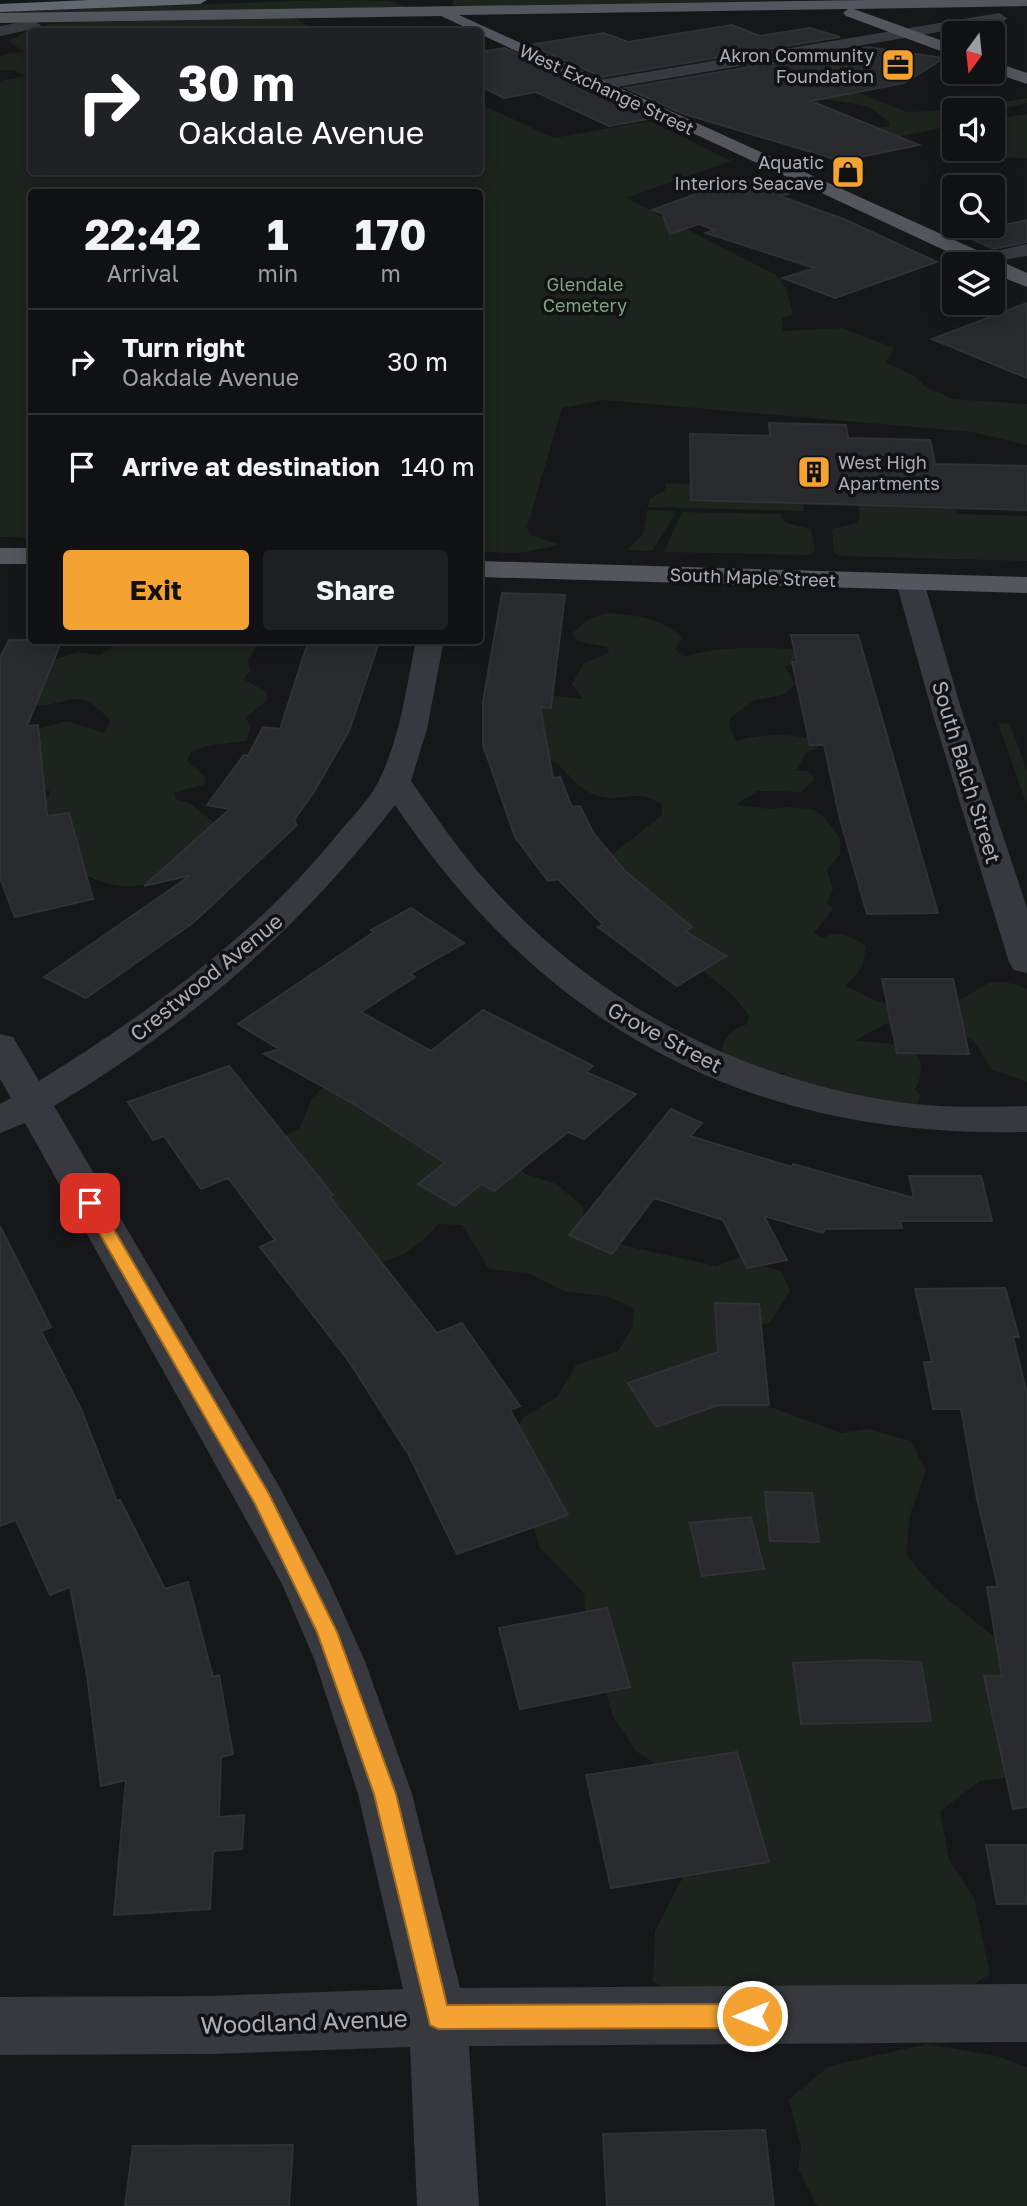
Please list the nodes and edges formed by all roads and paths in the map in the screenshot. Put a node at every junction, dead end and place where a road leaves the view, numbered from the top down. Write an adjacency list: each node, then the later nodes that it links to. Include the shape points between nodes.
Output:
1 (200, 0): 5 (highway)
2 (415, 0): 6 (main road, West Exchange Street)
3 (1027, 2): 4 (main road)
4 (820, 3): 6 (main road); 13 (main road)
5 (0, 8)
6 (440, 12): 8 (main road); 10 (main road, West Exchange Street)
7 (999, 18): 13 (street)
8 (0, 19)
9 (33, 25): 11 (street)
10 (475, 28)
11 (0, 31)
12 (483, 32): 17 (main road, West Exchange Street)
13 (901, 33): 14 (main road); 17 (street)
14 (942, 47)
15 (1005, 71): 16 (main road)
16 (1027, 79)
17 (599, 85): 19 (main road, West Exchange Street)
18 (1027, 250): 20 (street)
19 (964, 252)
20 (1005, 257)
21 (1005, 271): 22 (main road, West Exchange Street)
22 (1027, 281)
23 (0, 555): 24 (main road)
24 (28, 556)
25 (483, 569): 26 (main road, South Maple Street)
26 (910, 582): 27 (main road, South Maple Street); 30 (street, South Balch Street)
27 (1027, 585)
28 (429, 644): 29 (street, Crestwood Avenue, via 416,714)
29 (395, 781): 32 (street, Crestwood Avenue, via 340,856 241,954 162,1017); 33 (street, Grove Street, via 476,891 537,954 592,997 695,1058 780,1091 842,1106 937,1119)
30 (1027, 962)
31 (0, 1046): 32 (street)
32 (17, 1111): 35 (street, via 262,1500 304,1579 340,1661 385,1794)
33 (1027, 1119)
34 (1027, 2013): 35 (street, Woodland Avenue)
35 (438, 2017): 36 (street, Woodland Avenue); 37 (street)
36 (0, 2026)
37 (448, 2206)

